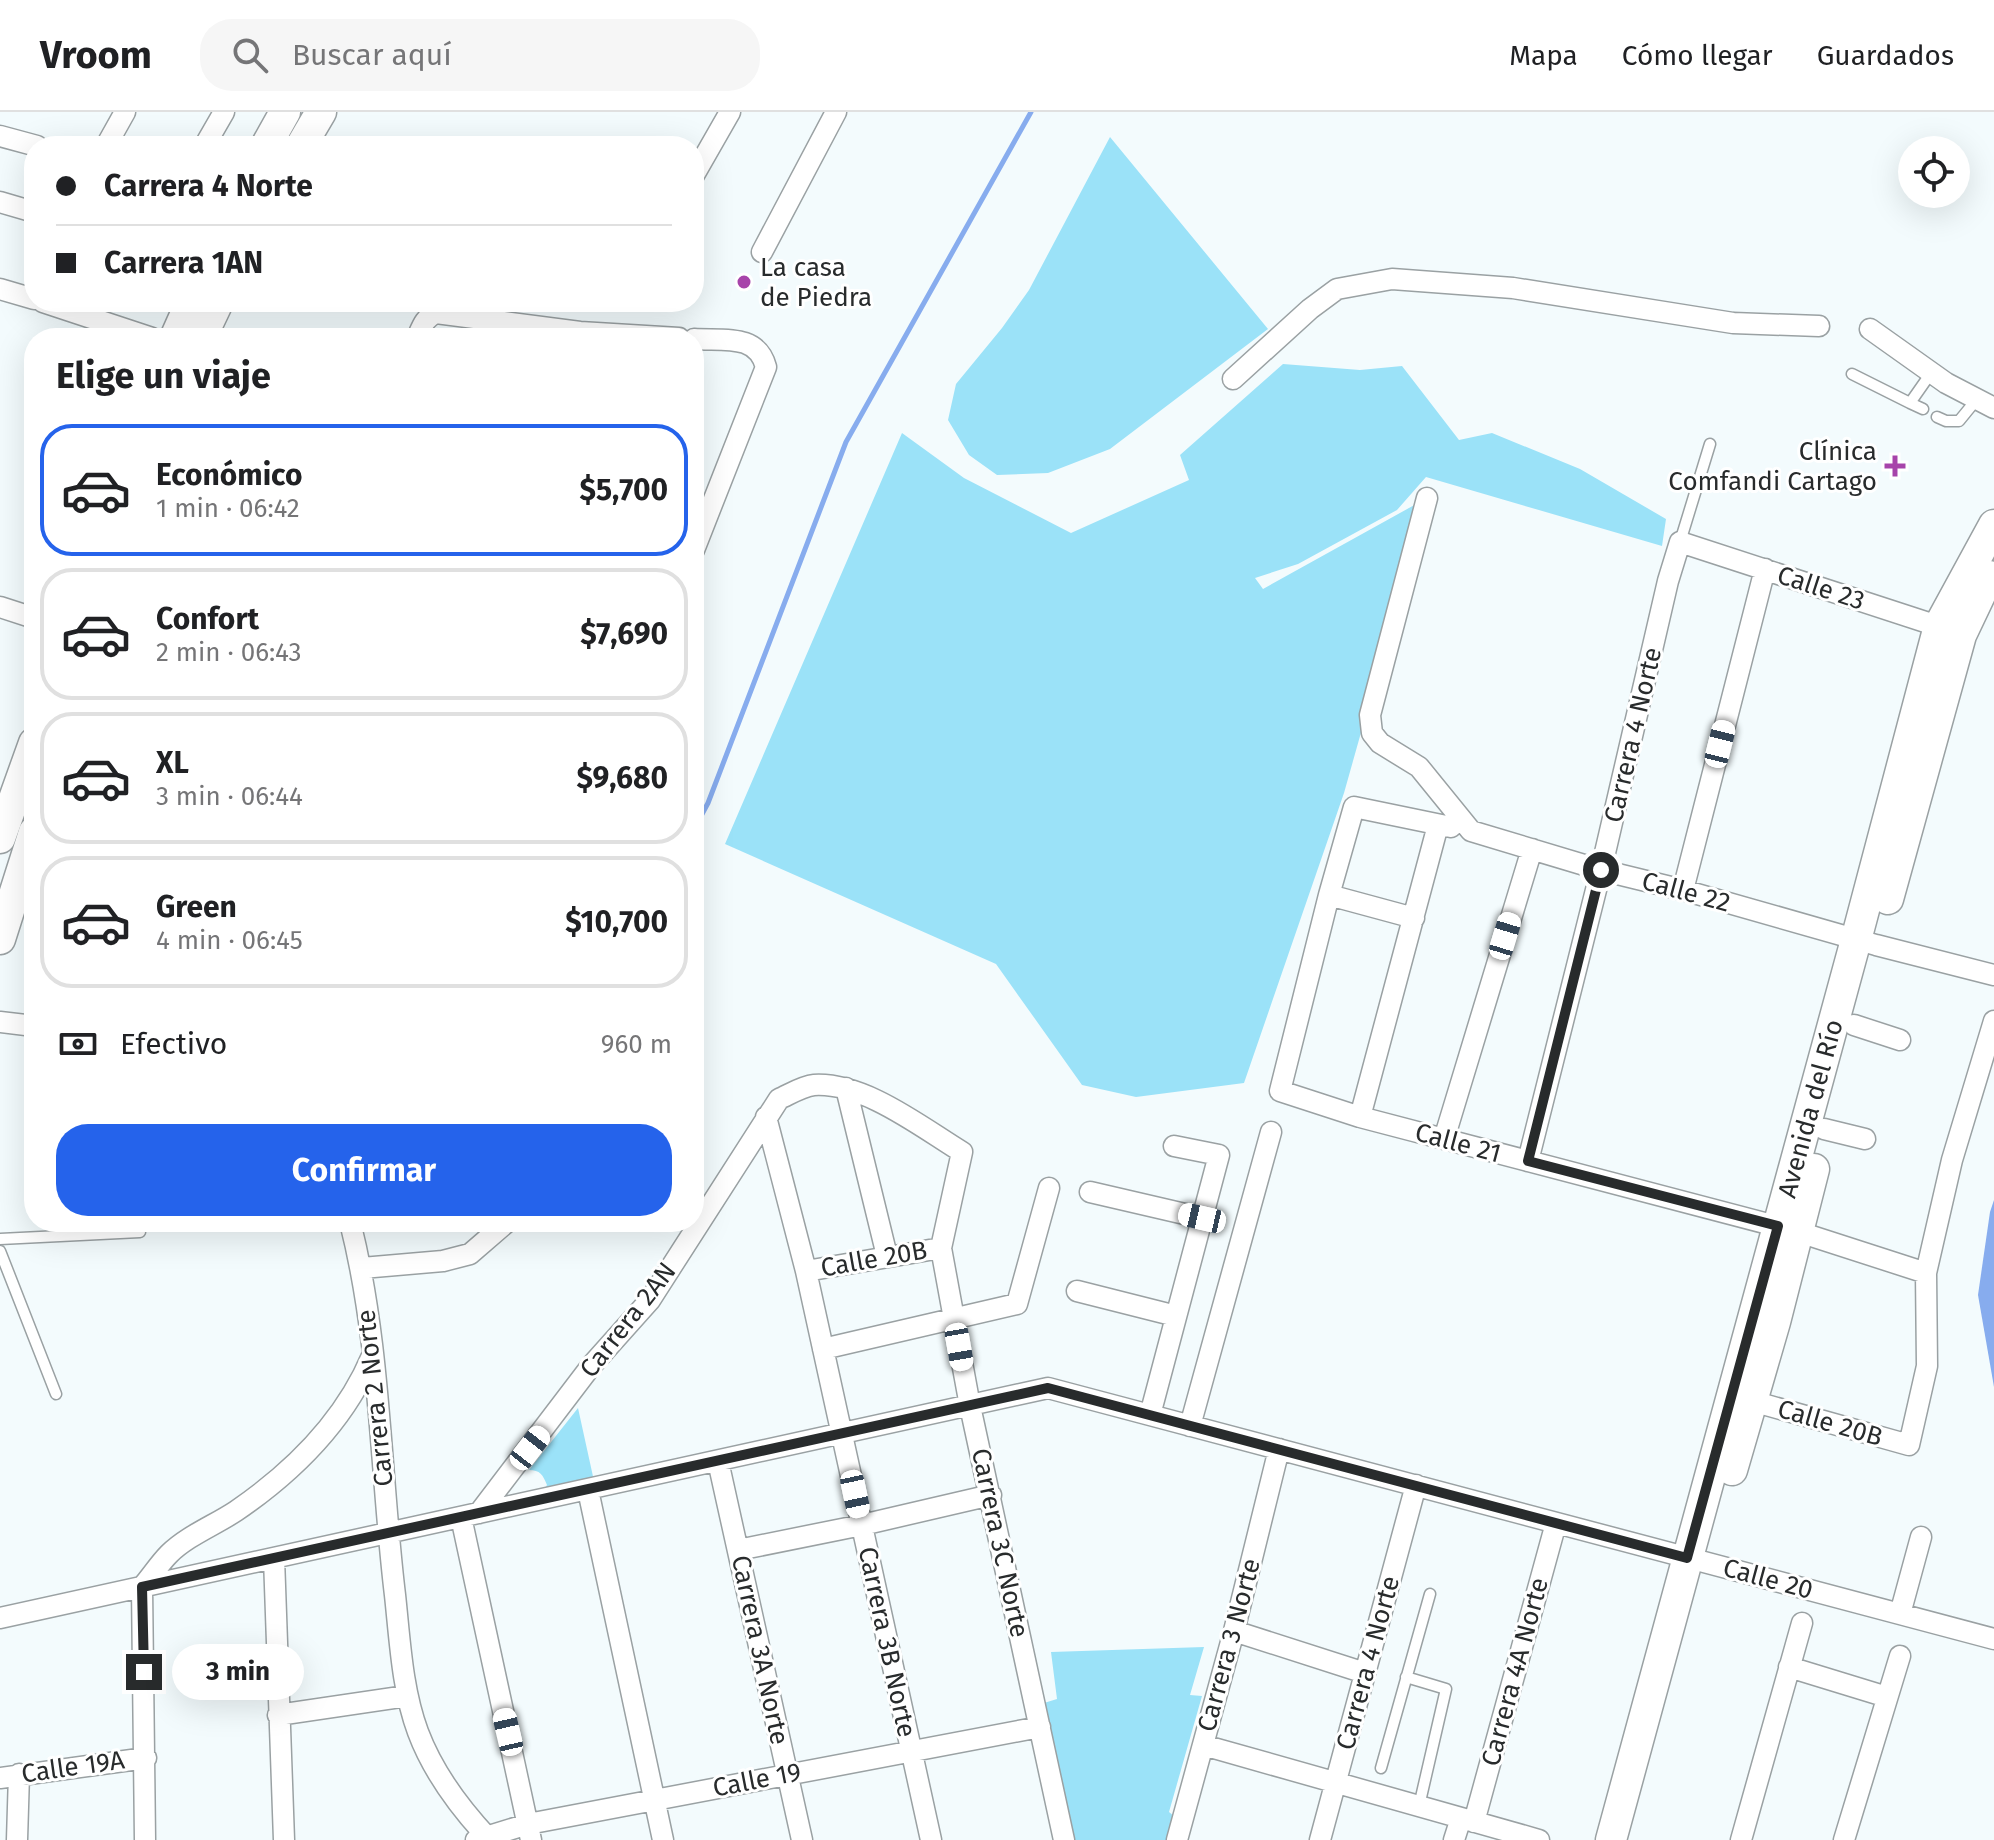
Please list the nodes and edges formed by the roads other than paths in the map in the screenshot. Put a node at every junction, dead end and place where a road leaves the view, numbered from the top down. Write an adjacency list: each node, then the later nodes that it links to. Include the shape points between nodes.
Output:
1 (125, 112): 8 (street)
2 (224, 112): 9 (street)
3 (285, 112): 10 (street)
4 (321, 112): 11 (street)
5 (730, 112): 13 (street)
6 (836, 112): 16 (street)
7 (0, 136): 12 (street)
8 (112, 136)
9 (210, 136)
10 (272, 136)
11 (307, 136)
12 (24, 142)
13 (704, 158)
14 (0, 202): 15 (street)
15 (24, 209)
16 (762, 252)
17 (0, 289): 18 (street)
18 (24, 296)
19 (73, 312): 21 (street)
20 (1819, 326): 28 (street, via 1733,323 1513,288 1392,279 1337,289)
21 (122, 328)
22 (421, 328): 23 (street, via 436,313)
23 (491, 328)
24 (1870, 329): 26 (street)
25 (704, 340): 35 (street, via 749,343 762,353 766,367)
26 (1931, 373): 29 (lane); 30 (street)
27 (1852, 374): 29 (lane)
28 (1233, 379)
29 (1910, 403): 31 (lane)
30 (1986, 403): 32 (lane, via 1959,421)
31 (1923, 409)
32 (1937, 417)
33 (1710, 444): 37 (lane)
34 (1427, 498): 46 (street, via 1371,726 1380,743 1419,767)
35 (704, 525)
36 (1994, 525): 43 (street, Avenida del Río)
37 (1680, 542): 39 (street, Calle 23); 50 (street, Carrera 4 Norte)
38 (1994, 567): 40 (street, Avenida del Río)
39 (1765, 569): 43 (street, Calle 23); 51 (street)
40 (1985, 601): 43 (street, Avenida del Río)
41 (0, 607): 42 (street)
42 (24, 615)
43 (1950, 631): 55 (street, Avenida del Río)
44 (24, 771): 47 (street)
45 (1438, 825): 46 (street, Calle 22); 52 (street, Calle 22, via 1354,807); 53 (street)
46 (1471, 831): 48 (street, Calle 22)
47 (0, 838)
48 (1532, 849): 50 (street, Calle 22); 67 (street)
49 (24, 863): 54 (street)
50 (1601, 870): 51 (street, Calle 22); 70 (street, Carrera 4 Norte)
51 (1683, 890): 55 (street, Calle 22)
52 (1329, 895): 53 (street); 64 (street, Calle 21, via 1280,1091)
53 (1414, 918): 64 (street)
54 (0, 939)
55 (1866, 943): 56 (street, Calle 22); 60 (street, Avenida del Río); 75 (street, Avenida del Río)
56 (1994, 975)
57 (1994, 1021): 86 (street, via 1952,1160)
58 (0, 1022): 59 (street)
59 (24, 1025)
60 (1854, 1025): 61 (street); 65 (street, Avenida del Río)
61 (1900, 1040)
62 (846, 1088): 63 (street, Carrera 2AN, via 811,1085 779,1099); 81 (street, Carrera 3C Norte, via 962,1152); 83 (street)
63 (766, 1117): 73 (street, Carrera 2AN); 85 (street, Carrera 3B Norte)
64 (1360, 1117): 67 (street, Calle 21)
65 (1824, 1129): 68 (street); 75 (street, Avenida del Río)
66 (1271, 1132): 96 (street)
67 (1444, 1139): 70 (street, Calle 21)
68 (1865, 1139)
69 (1174, 1146): 74 (street, via 1219,1155)
70 (1528, 1161): 75 (street, Calle 21)
71 (1049, 1188): 89 (street, via 1017,1304)
72 (1090, 1192): 74 (street)
73 (704, 1215)
74 (1202, 1218): 88 (street)
75 (1788, 1229): 86 (street, Calle 21); 93 (street, Avenida del Río); 110 (street, Avenida del Río)
76 (140, 1232): 80 (lane)
77 (353, 1232): 84 (street, Carrera 2 Norte)
78 (495, 1232): 84 (street, via 470,1254)
79 (693, 1232): 103 (street, Carrera 2AN, via 650,1300)
80 (0, 1239)
81 (941, 1248): 83 (street, Calle 20B); 89 (street, Carrera 3C Norte)
82 (0, 1251): 92 (lane)
83 (887, 1256): 85 (street, Calle 20B)
84 (362, 1268): 91 (street, Carrera 2 Norte)
85 (806, 1271): 90 (street, Carrera 3B Norte)
86 (1926, 1273): 93 (street, Calle 20B, via 1927,1366 1909,1445)
87 (1077, 1291): 88 (street)
88 (1176, 1316): 95 (street)
89 (954, 1318): 90 (street); 94 (street, Carrera 3C Norte)
90 (823, 1349): 97 (street, Carrera 3B Norte)
91 (373, 1353): 106 (street, Carrera 2 Norte); 111 (street, via 352,1395 301,1458 238,1509 171,1552)
92 (56, 1394)
93 (1752, 1401): 110 (street, Avenida del Río)
94 (970, 1406): 95 (street, Calle 20, via 1048,1388); 97 (street, Calle 20); 102 (street, Carrera 3C Norte)
95 (1150, 1415): 96 (street, Calle 20)
96 (1190, 1426): 98 (street, Calle 20)
97 (841, 1432): 99 (street, Calle 20); 105 (street, Carrera 3B Norte)
98 (1279, 1449): 100 (street, Calle 20); 116 (street, Carrera 3 Norte)
99 (718, 1461): 101 (street, Calle 20); 108 (street, Carrera 3A Norte)
100 (1416, 1485): 104 (street, Calle 20); 120 (street, Carrera 4 Norte)
101 (588, 1490): 103 (street, Calle 20); 133 (street)
102 (991, 1495): 105 (street); 125 (street, Carrera 3C Norte)
103 (470, 1515): 106 (street, Calle 20); 136 (street)
104 (1556, 1523): 110 (street, Calle 20); 135 (street, Carrera 4A Norte)
105 (862, 1525): 108 (street); 127 (street, Carrera 3B Norte)
106 (388, 1533): 109 (street, Calle 20); 122 (street, Carrera 2 Norte)
107 (1921, 1537): 113 (street)
108 (738, 1550): 130 (street, Carrera 3A Norte)
109 (274, 1558): 111 (street, Calle 20); 124 (street)
110 (1697, 1560): 113 (street, Calle 20); 149 (street, Avenida del Río); 150 (street, Avenida del Río)
111 (142, 1587): 114 (street, Calle 20); 128 (street)
112 (1430, 1594): 121 (lane)
113 (1900, 1614): 117 (street, Calle 20)
114 (0, 1618)
115 (1802, 1623): 119 (street)
116 (1234, 1631): 120 (street); 126 (street, Carrera 3 Norte)
117 (1994, 1639)
118 (1900, 1656): 123 (street)
119 (1789, 1667): 123 (street); 151 (street)
120 (1365, 1673): 132 (street, Carrera 4 Norte)
121 (1406, 1677): 129 (lane); 134 (lane, via 1446,1689)
122 (407, 1696): 124 (street); 137 (street, Carrera 2 Norte, via 431,1762)
123 (1887, 1697): 152 (street)
124 (278, 1715): 140 (street)
125 (1040, 1727): 127 (street, Calle 19); 144 (street, Carrera 3C Norte)
126 (1203, 1745): 132 (street); 145 (street, Carrera 3 Norte)
127 (911, 1751): 130 (street, Calle 19); 143 (street, Carrera 3B Norte)
128 (146, 1758): 131 (street, Calle 19A); 139 (street)
129 (1381, 1768)
130 (787, 1775): 133 (street, Calle 19); 142 (street, Carrera 3A Norte)
131 (10, 1776): 138 (street)
132 (1336, 1783): 134 (street); 146 (street, Carrera 4 Norte)
133 (654, 1800): 136 (street, Calle 19); 141 (street)
134 (1419, 1806): 135 (street)
135 (1467, 1820): 147 (street, Carrera 4A Norte); 148 (street)
136 (529, 1832): 137 (street, Calle 19)
137 (482, 1839)
138 (17, 1840)
139 (145, 1840)
140 (284, 1840)
141 (663, 1840)
142 (802, 1840)
143 (931, 1840)
144 (1064, 1840)
145 (1177, 1840)
146 (1320, 1840)
147 (1454, 1840)
148 (1539, 1840)
149 (1611, 1840)
150 (1631, 1840)
151 (1741, 1840)
152 (1844, 1840)

